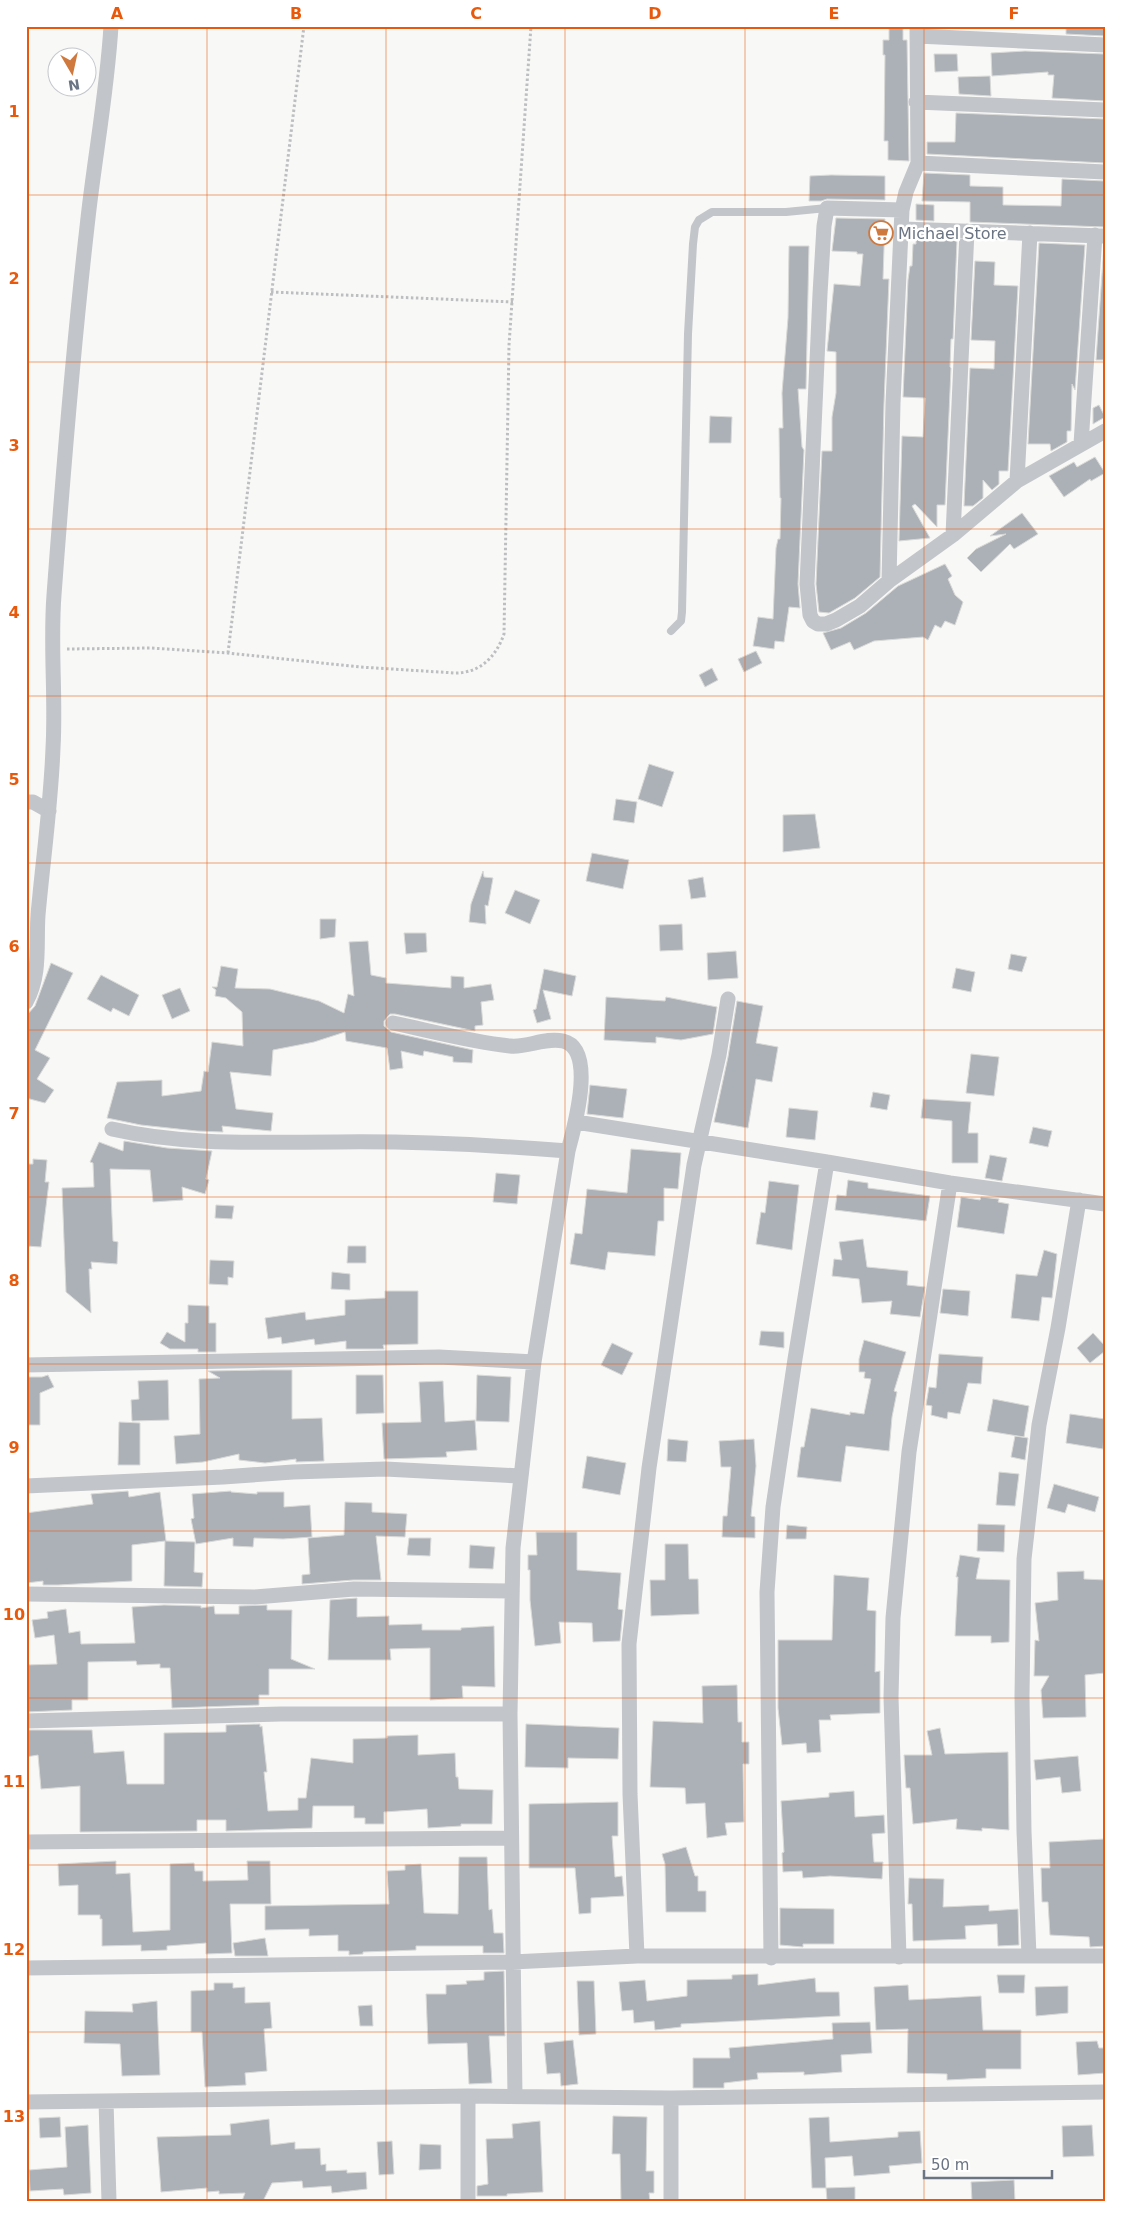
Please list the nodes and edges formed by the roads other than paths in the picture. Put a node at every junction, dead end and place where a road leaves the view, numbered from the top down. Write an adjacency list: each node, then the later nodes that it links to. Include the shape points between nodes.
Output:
1 (111, 26): 21 (street, via 83,256 54,594 54,747)
2 (917, 31): 3 (street); 4 (street)
3 (1105, 45)
4 (916, 102): 5 (street); 6 (street)
5 (1105, 110)
6 (918, 163): 7 (street); 9 (street)
7 (1105, 172)
8 (827, 208): 9 (street); 18 (street, via 820,294 808,575 810,615 818,624 836,620 860,606); 19 (lane, via 786,212 712,212 704,215 695,227 688,334 682,612 681,621)
9 (902, 210): 10 (street)
10 (902, 229): 11 (street); 18 (street, via 893,403)
11 (968, 231): 12 (street); 17 (street)
12 (1030, 232): 13 (street); 16 (street)
13 (1100, 236): 15 (street)
14 (1105, 431): 15 (street)
15 (1081, 444): 16 (street)
16 (1017, 481): 17 (street)
17 (953, 535): 18 (street)
18 (889, 581)
19 (671, 631)
20 (26, 802): 21 (street)
21 (50, 811): 22 (street, via 38,916 36,976)
22 (30, 988): 24 (street)
23 (728, 999): 28 (street)
24 (26, 1002)
25 (393, 1023): 26 (street, via 512,1046 552,1040 571,1044 579,1056 581,1083)
26 (576, 1122): 28 (street); 29 (street)
27 (112, 1129): 29 (street, via 144,1136 213,1142 451,1142)
28 (699, 1142): 30 (street); 44 (street, via 649,1468 629,1644 630,1794)
29 (568, 1151): 34 (street)
30 (827, 1162): 31 (street); 48 (street, via 776,1489 767,1582)
31 (950, 1184): 32 (street); 47 (street, via 909,1452 893,1618 891,1697)
32 (1079, 1200): 33 (street); 45 (street, via 1039,1424 1024,1559 1023,1754)
33 (1105, 1204)
34 (534, 1362): 35 (street, via 439,1357); 36 (street)
35 (26, 1365)
36 (520, 1476): 37 (street, via 376,1470); 38 (street)
37 (26, 1486)
38 (512, 1591): 39 (street, via 354,1589 255,1597); 40 (street)
39 (26, 1594)
40 (510, 1714): 41 (street, via 281,1714); 42 (street)
41 (26, 1721)
42 (511, 1838): 43 (street); 49 (street)
43 (26, 1842)
44 (637, 1956): 48 (street); 49 (street)
45 (1029, 1956): 46 (street); 47 (street)
46 (1105, 1956)
47 (899, 1957): 48 (street)
48 (771, 1958)
49 (512, 1962): 50 (street); 53 (street)
50 (26, 1968)
51 (1105, 2092): 54 (street)
52 (468, 2096): 53 (street); 56 (street); 58 (street)
53 (515, 2096): 54 (street)
54 (671, 2098): 59 (street)
55 (26, 2102): 56 (street)
56 (106, 2102): 57 (street)
57 (109, 2201)
58 (468, 2201)
59 (671, 2201)

